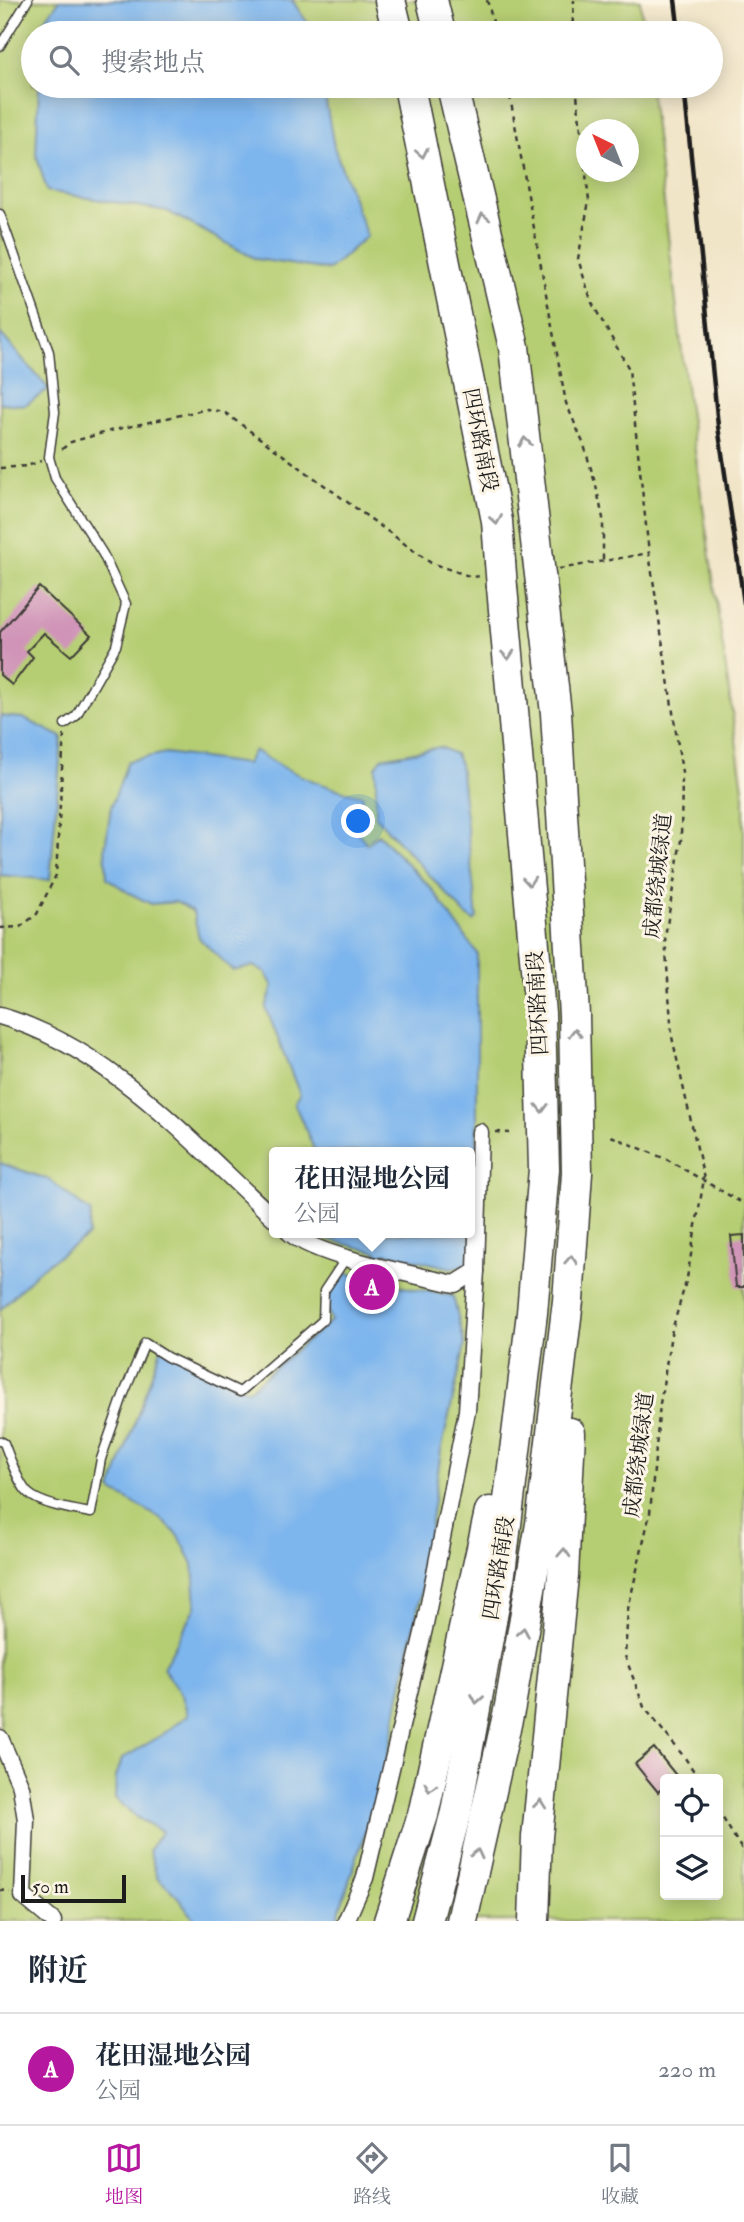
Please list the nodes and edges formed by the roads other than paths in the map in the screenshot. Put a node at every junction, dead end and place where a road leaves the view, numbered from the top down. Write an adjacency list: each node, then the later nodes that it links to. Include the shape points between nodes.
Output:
1 (28, 0): 6 (lane)
2 (390, 0): 4 (highway)
3 (432, 0): 5 (highway)
4 (395, 21)
5 (437, 21)
6 (0, 46)
7 (411, 98): 18 (highway, 四环路南段, one-way to 18, via 497,521 495,575 540,1013 544,1169)
8 (455, 98): 17 (highway, 四环路南段, one-way to 8, via 577,1173 574,1015 546,570 514,347)
9 (0, 214): 10 (lane, via 49,352 55,412 49,457 55,478 103,554 126,604 116,646 76,716)
10 (65, 723)
11 (0, 1016): 13 (street, via 82,1050 142,1096)
12 (480, 1132): 16 (street)
13 (269, 1213)
14 (296, 1238): 15 (street)
15 (347, 1257): 16 (street, via 455,1284); 19 (lane, via 324,1291 323,1320 240,1392 145,1343 101,1459 91,1513 59,1507 28,1493)
16 (476, 1272): 22 (street, via 467,1411 424,1629 365,1878)
17 (568, 1301): 25 (highway, 四环路南段, one-way to 17, via 510,1706 541,1524); 26 (highway, one-way to 17, via 537,1837 563,1576 570,1441)
18 (532, 1313): 23 (highway, one-way to 23, via 423,1815); 24 (highway, 四环路南段, one-way to 24, via 500,1573 456,1812)
19 (0, 1441)
20 (0, 1738): 21 (street, via 22,1787 26,1820 23,1896)
21 (53, 1921)
22 (346, 1921)
23 (388, 1921)
24 (427, 1921)
25 (462, 1921)
26 (534, 1921)

